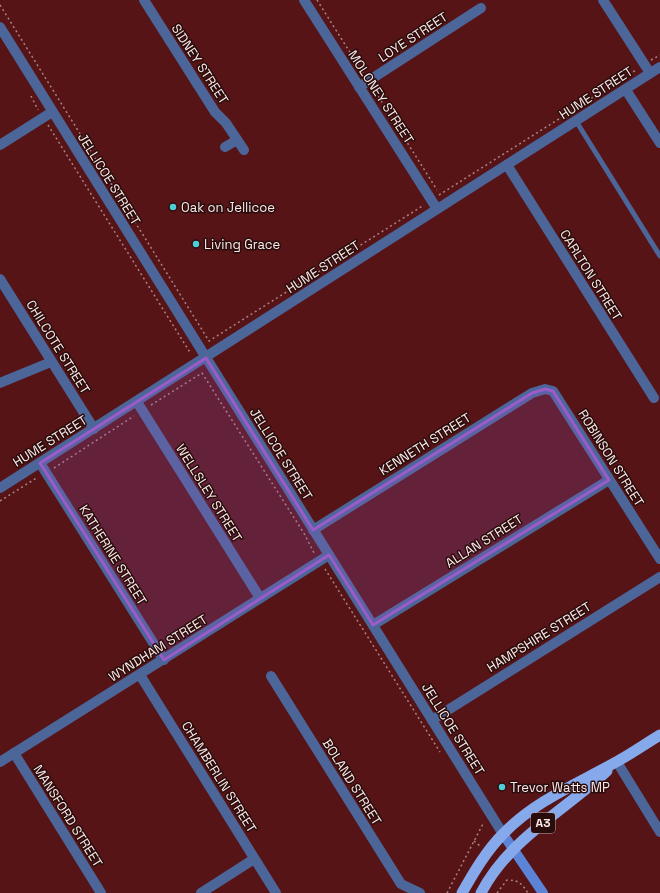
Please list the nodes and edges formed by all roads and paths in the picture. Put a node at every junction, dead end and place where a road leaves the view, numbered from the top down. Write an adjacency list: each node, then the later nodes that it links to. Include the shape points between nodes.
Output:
1 (144, 0): 17 (street, SIDNEY STREET, via 215,112)
2 (304, 0): 11 (street, MOLONEY STREET)
3 (317, 0): 10 (path)
4 (603, 0): 9 (street)
5 (0, 5): 27 (path)
6 (481, 8): 10 (street, LOYE STREET)
7 (0, 27): 14 (street, JELLICOE STREET)
8 (660, 67): 9 (street, HUME STREET)
9 (650, 74): 12 (street, HUME STREET)
10 (369, 81): 11 (street, LOYE STREET); 23 (path)
11 (359, 87): 24 (street, MOLONEY STREET)
12 (626, 90): 16 (street, HUME STREET); 18 (street)
13 (30, 93): 15 (path)
14 (52, 112): 15 (street); 29 (street, JELLICOE STREET)
15 (43, 118): 19 (street); 28 (path)
16 (576, 121): 22 (street, HUME STREET); 25 (lane)
17 (237, 140): 20 (street); 21 (street, SIDNEY STREET)
18 (660, 143)
19 (0, 145)
20 (225, 148)
21 (244, 150)
22 (507, 165): 24 (street, HUME STREET); 33 (street, CARLTON STREET)
23 (440, 195)
24 (437, 209): 29 (street, HUME STREET)
25 (660, 256)
26 (0, 279): 30 (street, CHILCOTE STREET)
27 (209, 341)
28 (191, 354)
29 (206, 358): 34 (street, HUME STREET); 41 (street, JELLICOE STREET)
30 (51, 362): 31 (street); 35 (street, CHILCOTE STREET)
31 (0, 383)
32 (553, 391): 38 (street, ROBINSON STREET); 41 (street, KENNETH STREET, via 546,389 532,393)
33 (654, 398)
34 (140, 406): 35 (street, HUME STREET); 37 (path); 44 (path, via 202,373); 46 (street, WELLSLEY STREET)
35 (94, 429): 36 (street, HUME STREET)
36 (40, 463): 37 (street, KATHERINE STREET); 39 (street, HUME STREET)
37 (46, 473): 40 (path); 48 (street, KATHERINE STREET)
38 (609, 480): 43 (street, ROBINSON STREET); 47 (street, ALLAN STREET)
39 (0, 488)
40 (0, 501)
41 (313, 530): 42 (street, JELLICOE STREET)
42 (329, 555): 44 (street, WYNDHAM STREET); 47 (street, JELLICOE STREET)
43 (660, 559)
44 (319, 561): 46 (street, WYNDHAM STREET); 54 (path)
45 (660, 577): 51 (street, HAMPSHIRE STREET)
46 (260, 598): 48 (street, WYNDHAM STREET)
47 (373, 625): 51 (street, JELLICOE STREET)
48 (164, 660): 49 (street, WYNDHAM STREET)
49 (140, 675): 53 (street, WYNDHAM STREET); 63 (street, CHAMBERLIN STREET)
50 (271, 676): 67 (street, BOLAND STREET, via 400,884)
51 (432, 720): 59 (street, JELLICOE STREET)
52 (660, 734): 56 (highway, A3)
53 (14, 753): 55 (street, WYNDHAM STREET); 64 (street, MANSFORD STREET)
54 (440, 753)
55 (0, 762)
56 (616, 762): 58 (street); 59 (highway, A3, via 528,812); 62 (highway, A3, via 584,792 531,832)
57 (484, 822): 60 (path)
58 (660, 832)
59 (503, 834): 62 (main road, JELLICOE STREET); 69 (highway, A3, via 477,866)
60 (474, 841): 61 (path); 68 (path)
61 (480, 846)
62 (514, 849): 70 (highway, A3, via 499,865); 73 (main road, JELLICOE STREET)
63 (254, 859): 65 (street); 66 (street, CHAMBERLIN STREET)
64 (101, 893)
65 (201, 893)
66 (276, 893)
67 (420, 893)
68 (447, 893)
69 (462, 893)
70 (481, 893)
71 (497, 893): 72 (path, via 507,880 520,882)
72 (528, 893)
73 (543, 893)

